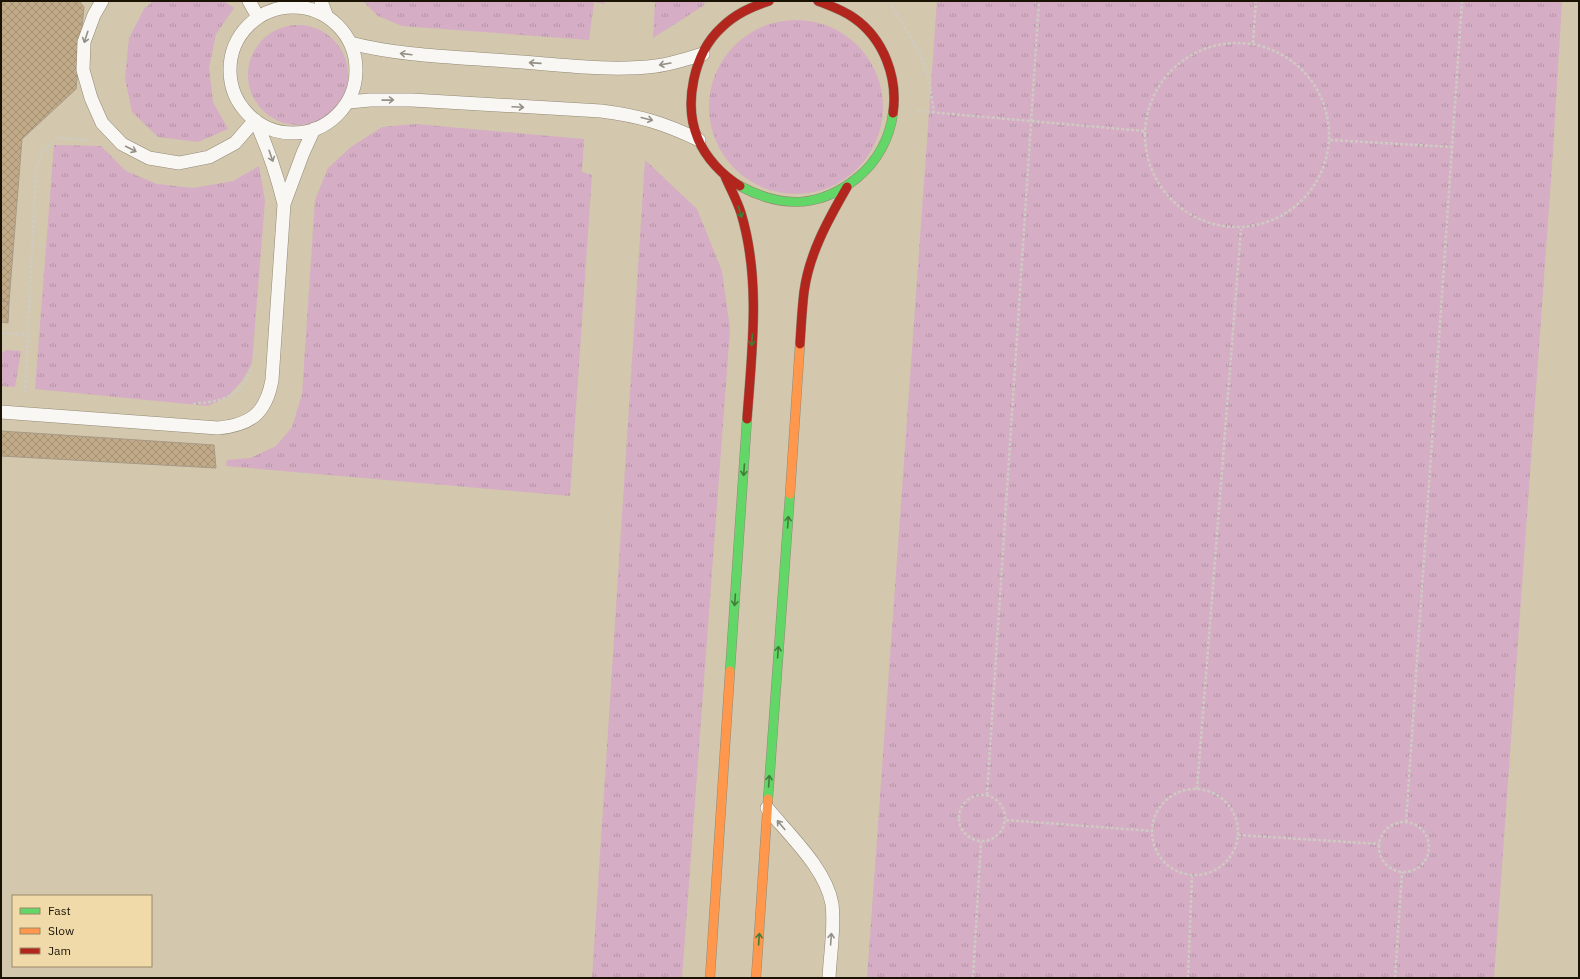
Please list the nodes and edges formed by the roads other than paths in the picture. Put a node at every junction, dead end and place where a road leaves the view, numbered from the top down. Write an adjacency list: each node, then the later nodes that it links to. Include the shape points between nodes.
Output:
1 (102, 1): 15 (lane, one-way to 15, via 84,42 83,70 90,98 102,122 122,144 149,158 179,163 209,157 235,143)
2 (249, 1): 7 (lane)
3 (321, 1): 9 (lane)
4 (744, 1): 10 (street)
5 (769, 1): 10 (street, via 754,5)
6 (818, 1): 12 (street, via 841,9 865,27)
7 (267, 9): 9 (lane, via 296,7); 15 (lane, via 246,28 236,42 231,59 234,93 243,108)
8 (860, 12): 12 (street)
9 (328, 17): 11 (lane)
10 (728, 20): 13 (street, via 713,36)
11 (350, 43): 13 (lane, one-way to 11, via 680,62 656,66 606,67 415,55); 14 (lane, via 355,59 355,77)
12 (883, 51): 19 (street, via 895,89 895,109 887,140 871,167)
13 (703, 54): 17 (street, via 693,79 691,104)
14 (349, 102): 16 (lane, via 333,118); 17 (lane, one-way to 17, via 412,100 601,111 652,120)
15 (255, 120): 16 (lane, via 272,129 290,132); 20 (lane, one-way to 20, via 275,168)
16 (314, 128): 20 (lane)
17 (699, 140): 18 (street)
18 (725, 176): 19 (street, via 746,191 771,200 797,202 823,198); 23 (street, one-way to 23, via 740,212 749,247 754,319)
19 (847, 187): 22 (street, one-way to 19, via 804,292 813,255 828,220)
20 (284, 204): 21 (lane, via 272,380 269,396 261,410 248,421 234,427 218,428)
21 (1, 412)
22 (767, 808): 24 (street, one-way to 22); 25 (lane, one-way to 22, via 832,905 828,890 812,862)
23 (710, 978)
24 (756, 978)
25 (829, 978)

